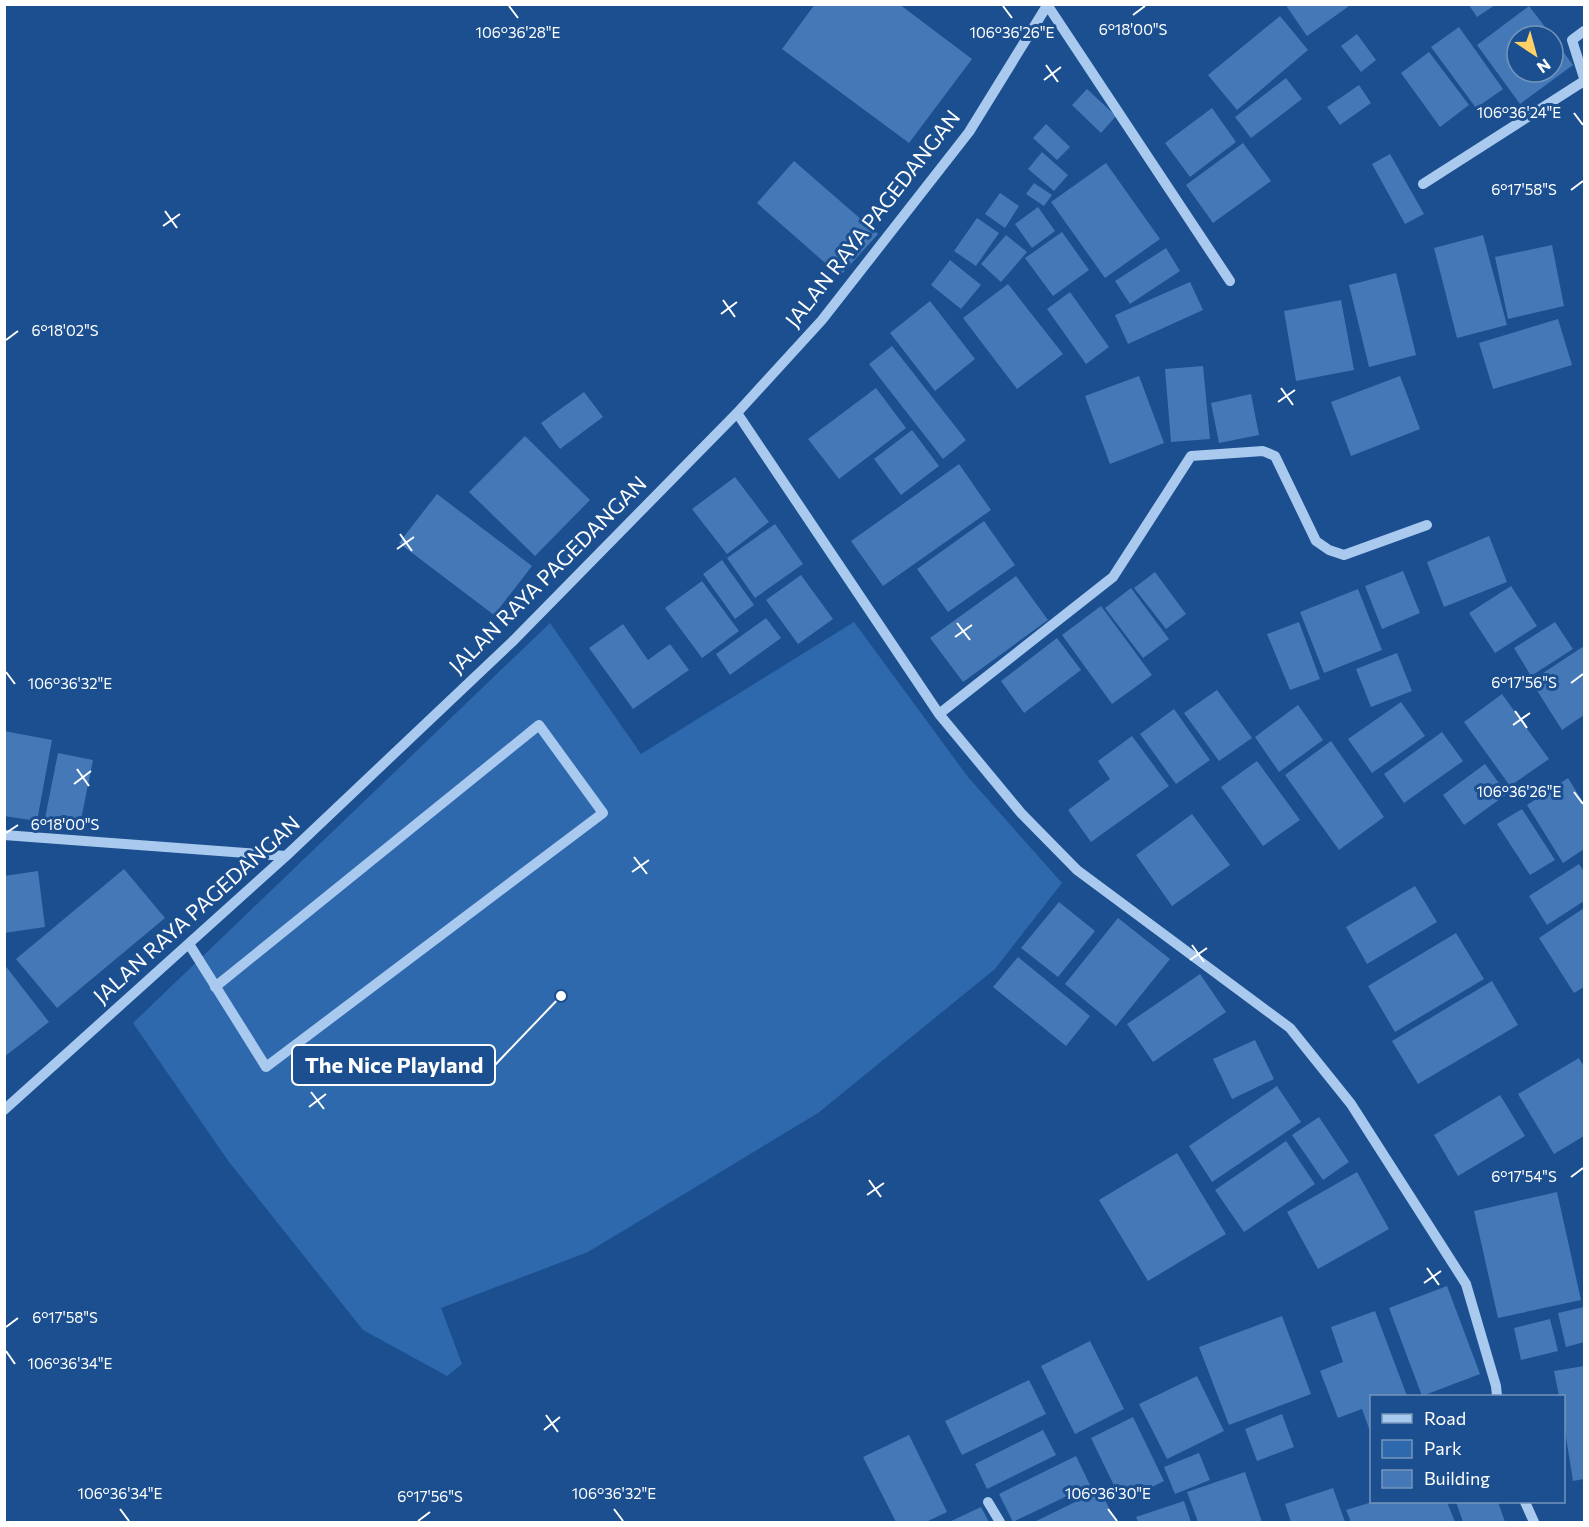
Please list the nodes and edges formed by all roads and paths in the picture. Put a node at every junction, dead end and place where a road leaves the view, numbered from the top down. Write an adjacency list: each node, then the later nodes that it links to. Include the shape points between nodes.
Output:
1 (1048, 5): 5 (street); 6 (street, JALAN RAYA PAGEDANGAN, via 969,132 822,320)
2 (1584, 31): 3 (street, via 1572,40)
3 (1584, 80): 4 (street)
4 (1423, 184)
5 (1230, 282)
6 (737, 413): 8 (street); 10 (street, JALAN RAYA PAGEDANGAN, via 514,639)
7 (1427, 525): 8 (street, via 1344,555 1316,540 1275,456 1263,451 1191,456 1113,577)
8 (939, 714): 14 (street, via 1021,813 1077,870 1290,1028 1351,1104 1466,1284)
9 (4, 835): 10 (street)
10 (286, 856): 11 (street, JALAN RAYA PAGEDANGAN)
11 (189, 944): 12 (street); 13 (street, JALAN RAYA PAGEDANGAN)
12 (215, 987): 12 (street, via 266,1067 603,813 539,725)
13 (4, 1110)
14 (1497, 1395)
15 (988, 1502): 17 (street)
16 (1525, 1503): 18 (street)
17 (1000, 1522)
18 (1534, 1522)

